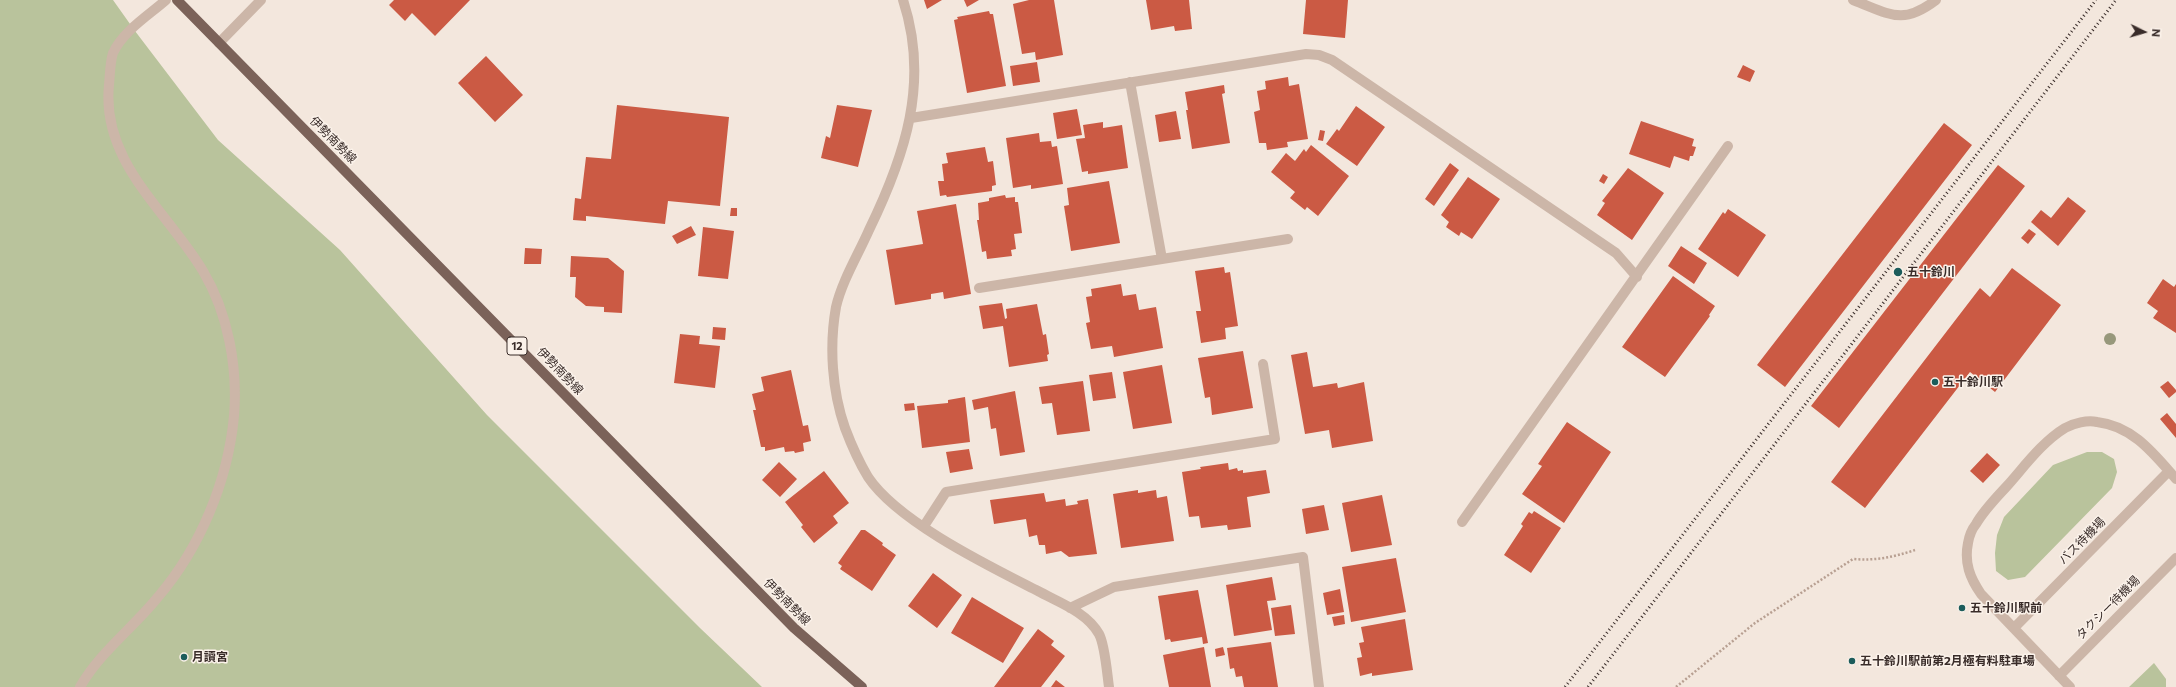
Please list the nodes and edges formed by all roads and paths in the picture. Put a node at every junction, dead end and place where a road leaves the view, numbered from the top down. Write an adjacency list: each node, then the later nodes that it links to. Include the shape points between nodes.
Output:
1 (166, 0): 25 (street, via 129,32 113,54 107,101 112,129 122,157 139,185 190,251 218,300 231,354 235,388 234,418 218,489 209,513 177,574 158,598 102,656)
2 (177, 0): 7 (main road, 伊勢南勢線 / 12)
3 (261, 0): 7 (street)
4 (903, 0): 9 (street, via 912,43 914,81)
5 (1854, 0): 6 (street, via 1894,16 1910,16)
6 (1936, 0)
7 (219, 43): 26 (main road, 伊勢南勢線 / 12, via 794,628)
8 (1130, 82): 9 (street); 12 (street); 13 (street, via 1306,54 1332,60 1616,253)
9 (911, 118): 19 (street, via 903,150 886,194 837,306 832,345 835,386 844,427 856,454 869,478 902,511)
10 (1728, 146): 13 (street)
11 (1288, 239): 12 (street)
12 (1162, 259): 14 (street)
13 (1637, 277): 18 (street)
14 (979, 288)
15 (1263, 364): 19 (street, via 1275,439 946,492)
16 (2169, 471): 17 (street); 23 (street, バス待機場); 23 (street, via 2146,445 2131,434 2097,422 2082,422 2065,428 2039,450 1975,524 1968,542 1966,563 1972,582)
17 (2176, 479)
18 (1462, 522)
19 (924, 526): 22 (street, via 990,566)
20 (1915, 550): 29 (path, via 1894,557 1853,559 1755,623)
21 (2176, 558): 24 (street, タクシー待機場)
22 (1070, 608): 27 (street, via 1089,621 1100,635); 28 (street, via 1114,587 1303,557)
23 (2014, 628): 24 (street)
24 (2059, 676): 30 (street)
25 (80, 687)
26 (862, 687)
27 (1109, 687)
28 (1319, 687)
29 (1676, 687)
30 (2070, 687)

